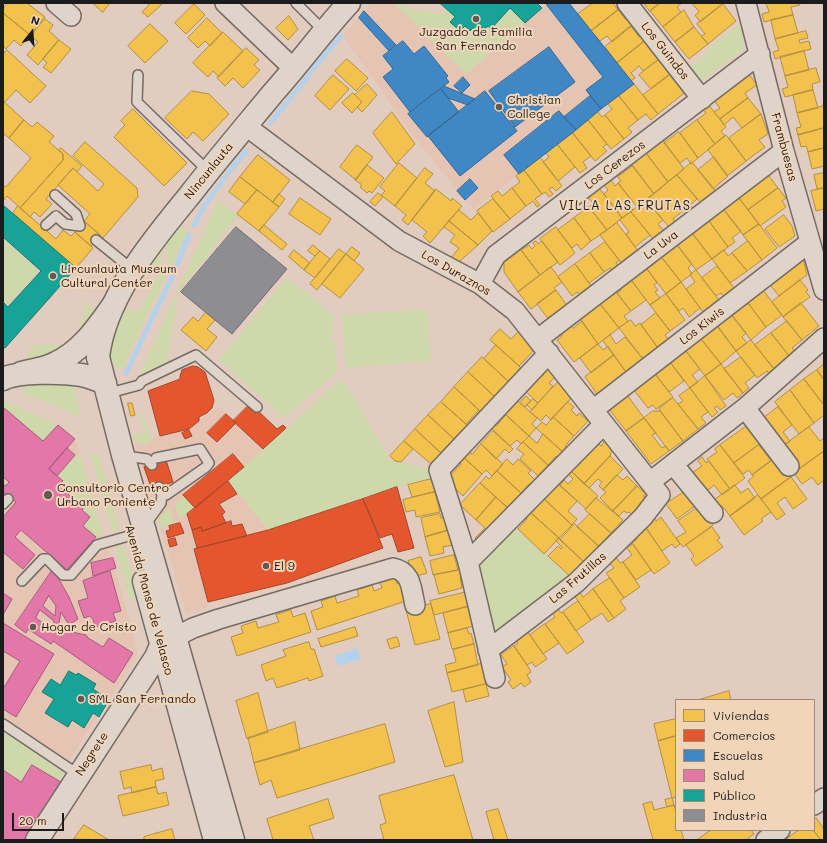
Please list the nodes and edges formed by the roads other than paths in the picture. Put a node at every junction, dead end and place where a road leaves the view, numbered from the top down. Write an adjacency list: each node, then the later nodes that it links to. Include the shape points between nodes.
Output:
1 (56, 3): 7 (street)
2 (225, 3): 10 (street)
3 (296, 3): 8 (lane)
4 (349, 3): 8 (main road, Nincunlauta)
5 (628, 3): 12 (street, Los Guindos)
6 (746, 3): 9 (street, Frambuesas)
7 (71, 16)
8 (324, 31): 10 (main road, Nincunlauta)
9 (760, 54): 12 (street, Los Cerezos); 14 (street, Frambuesas)
10 (294, 69): 13 (main road, Nincunlauta)
11 (138, 75): 15 (lane, via 137,102)
12 (702, 99): 21 (street, Los Cerezos, via 496,255)
13 (246, 126): 15 (main road, Nincunlauta); 21 (street, Los Duraznos, via 399,241)
14 (784, 151): 19 (street, Frambuesas); 25 (street, La Uva)
15 (208, 171): 20 (main road, Nincunlauta)
16 (55, 195): 17 (lane, via 76,214 80,226 65,224 56,216)
17 (46, 225)
18 (96, 240): 20 (lane)
19 (810, 242): 22 (street, Frambuesas); 31 (street, Los Kiwis)
20 (133, 270): 23 (main road, Nincunlauta)
21 (480, 284): 25 (street, Los Duraznos, via 515,311)
22 (824, 290)
23 (114, 304): 26 (main road, Nincunlauta, via 102,334); 27 (main road, via 76,351 52,365)
24 (824, 338): 30 (street, Las Frutillas)
25 (544, 346): 31 (street, Los Duraznos); 40 (street, La Uva, via 439,470)
26 (98, 357): 28 (main road, Avenida Manso de Velasco)
27 (12, 376): 28 (main road, via 81,375)
28 (101, 388): 29 (lane, via 140,386 142,381 196,355); 32 (main road, Avenida Manso de Velasco); 39 (main road, Avenida Manso de Velasco)
29 (257, 407)
30 (745, 408): 33 (street, Las Frutillas); 34 (street)
31 (599, 417): 36 (street, Los Duraznos); 40 (street, Los Kiwis)
32 (123, 455): 37 (lane, via 154,461 200,449 209,463); 39 (main road, Avenida Manso de Velasco)
33 (673, 464): 36 (street, Las Frutillas); 38 (street)
34 (789, 466)
35 (164, 485): 37 (lane)
36 (655, 489): 45 (street, Las Frutillas, via 643,517 576,583)
37 (164, 499): 39 (lane)
38 (713, 513)
39 (137, 532): 41 (lane, via 97,544 70,575 63,575 47,559 43,559); 43 (main road, Avenida Manso de Velasco); 44 (main road, Avenida Manso de Velasco)
40 (468, 562): 45 (street)
41 (22, 582)
42 (415, 605): 44 (street, via 407,575 393,568 219,619 193,628)
43 (169, 615): 44 (main road, Negrete, via 165,635)
44 (168, 641): 46 (main road, Negrete, via 156,657); 55 (main road, Avenida Manso de Velasco)
45 (488, 650): 47 (street)
46 (158, 671): 49 (main road, Negrete); 54 (main road, Avenida Manso de Velasco)
47 (495, 678)
48 (3, 724): 49 (lane)
49 (79, 775): 53 (main road, Negrete)
50 (824, 798): 51 (street)
51 (815, 804)
52 (779, 831): 56 (street)
53 (37, 840)
54 (215, 840)
55 (233, 840)
56 (766, 840)

